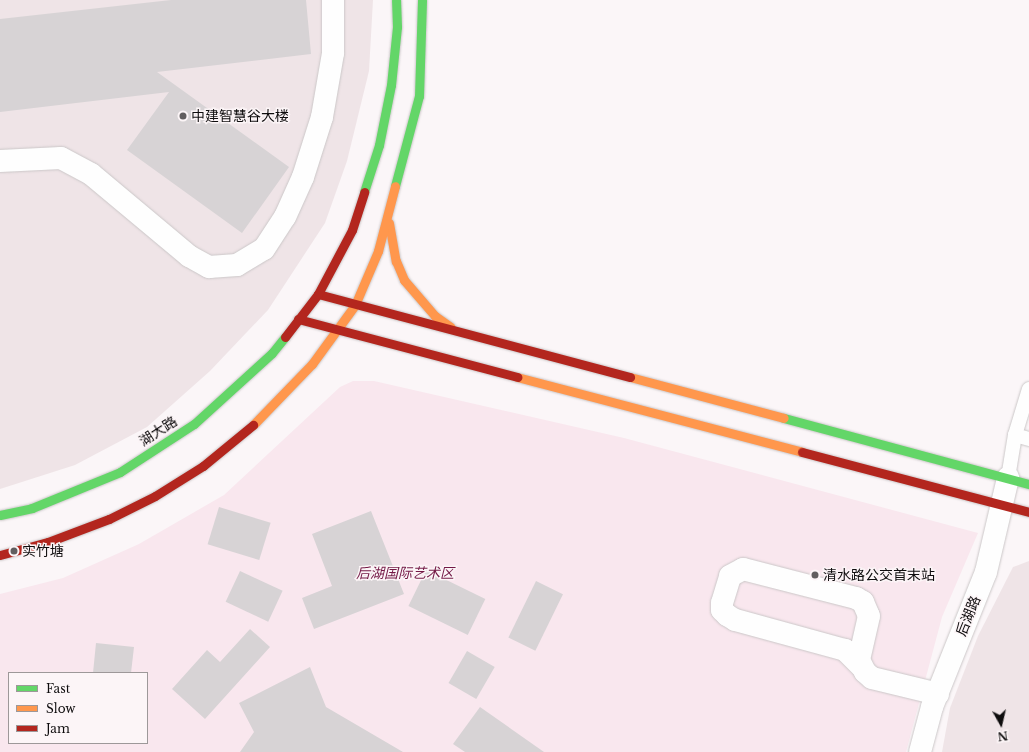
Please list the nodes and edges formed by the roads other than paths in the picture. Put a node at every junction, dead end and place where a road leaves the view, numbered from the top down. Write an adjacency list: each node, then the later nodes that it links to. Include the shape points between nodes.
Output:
1 (333, 0): 4 (street, via 332,60 322,117 303,177 285,217 264,249 237,265 209,267 189,256 91,174 61,158)
2 (396, 0): 6 (main road, 湖大路, via 397,27 392,85 379,145 352,230)
3 (422, 0): 5 (main road, via 419,96)
4 (0, 161)
5 (388, 214): 7 (main road, via 378,251); 10 (main road, via 391,245 404,280 435,316 451,327)
6 (318, 294): 7 (main road); 8 (main road, 湖大路)
7 (355, 305): 9 (main road); 10 (main road)
8 (298, 319): 9 (main road); 20 (main road, 湖大路, via 272,353 188,428 120,472 32,508)
9 (338, 329): 11 (main road); 12 (main road)
10 (479, 339): 16 (main road)
11 (394, 344): 12 (main road, via 370,341 344,343 326,351); 18 (main road)
12 (312, 364): 21 (main road, via 247,431 203,466 155,496 109,519)
13 (1029, 388): 14 (lane)
14 (1015, 435): 15 (lane); 16 (lane)
15 (1029, 439)
16 (1008, 478): 17 (main road); 18 (street, 后湖路)
17 (1029, 484)
18 (1002, 505): 19 (main road); 23 (street, 后湖路, via 986,572)
19 (1029, 512)
20 (0, 515)
21 (0, 555)
22 (861, 666): 22 (street, via 859,660 869,616 863,602 856,598 743,569 730,576 722,603 722,610 727,615 735,620 845,650); 23 (street, via 872,678)
23 (938, 694): 24 (street, 后湖路)
24 (920, 752)

